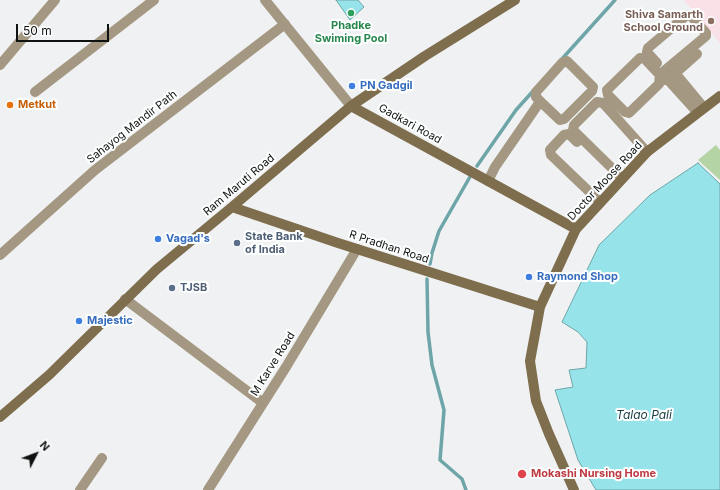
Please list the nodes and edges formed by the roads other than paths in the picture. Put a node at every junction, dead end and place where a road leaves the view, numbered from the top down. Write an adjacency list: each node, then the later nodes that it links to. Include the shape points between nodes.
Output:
1 (55, 0): 7 (street)
2 (154, 0): 9 (street)
3 (265, 0): 5 (street, Gadkari Road)
4 (515, 0): 12 (street, Ram Maruti Road)
5 (285, 24): 12 (street, Gadkari Road); 22 (street, Sahayog Mandir Path, via 95,170)
6 (697, 54): 8 (street)
7 (0, 64)
8 (667, 75): 8 (street, via 644,58 640,58 607,90 608,95 624,112 629,113); 8 (street, via 648,52 648,48 688,15 691,16 706,36); 13 (street)
9 (35, 92)
10 (720, 96): 13 (street, Doctor Moose Road)
11 (539, 104): 11 (street, via 536,92 567,61 593,86 592,91 564,119 560,120); 14 (street); 17 (street, via 495,166)
12 (351, 106): 17 (street, Gadkari Road); 19 (street, Ram Maruti Road)
13 (701, 110): 15 (street, Doctor Moose Road)
14 (564, 129)
15 (647, 152): 16 (street, Doctor Moose Road); 16 (street, via 603,103 597,102 574,125 573,130)
16 (620, 180): 18 (street, Doctor Moose Road); 18 (street, via 569,134 564,135 550,150 551,155)
17 (488, 181): 20 (street, Gadkari Road)
18 (600, 202): 20 (street, Doctor Moose Road)
19 (232, 207): 21 (street, R Pradhan Road); 23 (street, Ram Maruti Road)
20 (576, 230): 24 (street, Doctor Moose Road)
21 (357, 249): 24 (street, R Pradhan Road); 25 (street, M Karve Road)
22 (0, 255)
23 (125, 299): 25 (street); 26 (street, Ram Maruti Road)
24 (540, 307): 30 (street, Doctor Moose Road, via 530,361 536,401)
25 (263, 403): 29 (street, M Karve Road)
26 (0, 418)
27 (102, 458): 28 (street)
28 (80, 490)
29 (208, 490)
30 (574, 490)

